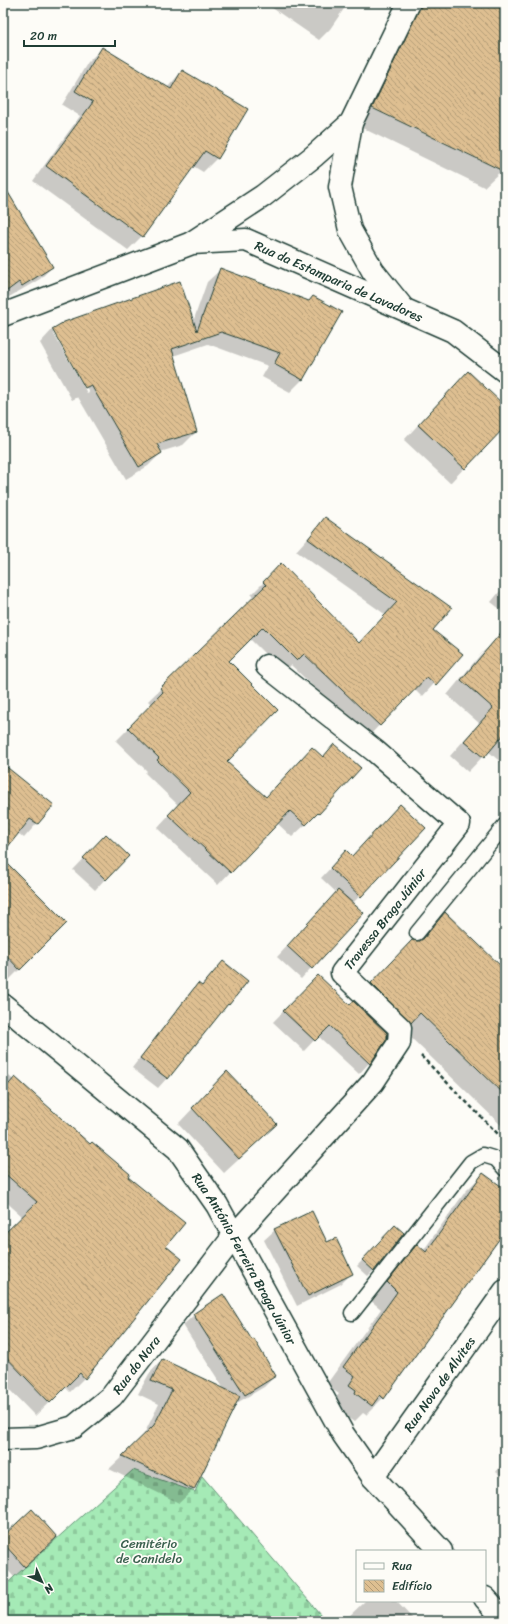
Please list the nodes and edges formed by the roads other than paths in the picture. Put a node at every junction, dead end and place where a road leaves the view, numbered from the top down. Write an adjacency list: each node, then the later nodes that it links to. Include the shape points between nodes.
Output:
1 (409, 3): 2 (street)
2 (351, 123): 3 (street, via 314,156 262,196); 4 (street, via 340,187 350,230 373,271)
3 (192, 243): 4 (street, Rua da Estamparia de Lavadores, via 246,240); 5 (street, Rua da Estamparia de Lavadores)
4 (404, 309): 6 (street, Rua da Estamparia de Lavadores, via 453,331)
5 (3, 315)
6 (505, 371)
7 (267, 666): 12 (street, Travessa Braga Júnior, via 375,751 459,824 342,974 400,1028 399,1043 373,1082)
8 (505, 825): 9 (lane)
9 (417, 933)
10 (3, 1004): 12 (street, Rua António Ferreira Braga Júnior, via 178,1149 217,1205)
11 (505, 1169): 14 (lane, via 496,1159 483,1155 471,1162)
12 (234, 1236): 15 (street, Rua do Nora, via 112,1396 74,1427 36,1438); 16 (street, Rua António Ferreira Braga Júnior, via 343,1434)
13 (505, 1291): 16 (street, Rua Nova de Alvites)
14 (352, 1313)
15 (3, 1439)
16 (373, 1477): 17 (street, Rua António Ferreira Braga Júnior)
17 (440, 1550)
18 (486, 1599): 19 (street)
19 (505, 1620)

